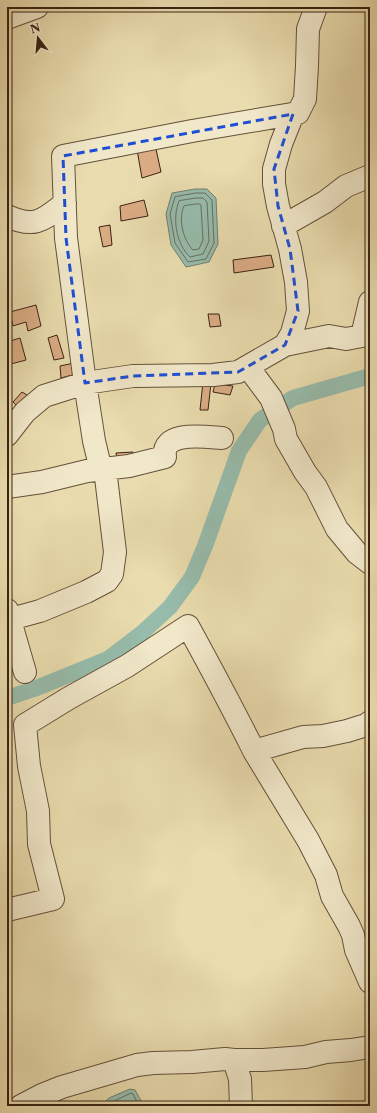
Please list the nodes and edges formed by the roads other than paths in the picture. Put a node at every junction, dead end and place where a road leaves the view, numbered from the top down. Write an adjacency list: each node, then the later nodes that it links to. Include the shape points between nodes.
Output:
1 (37, 7): 3 (street)
2 (316, 7): 4 (street, via 308,29 305,99 298,113)
3 (7, 18)
4 (293, 114): 6 (street, via 63,156); 8 (street, via 274,169 274,184)
5 (370, 176): 8 (street, via 346,186 325,202)
6 (65, 203): 7 (street, via 46,218 33,223 16,221); 12 (street, via 66,238)
7 (7, 216)
8 (283, 226): 10 (street, via 296,282 298,311 292,333)
9 (370, 302): 10 (street, via 362,336 346,339 328,336)
10 (285, 345): 11 (street)
11 (248, 367): 12 (street, via 227,374 133,376); 18 (street, via 271,398 286,439 316,487 337,529 357,553)
12 (85, 383): 13 (street, via 44,396 25,412); 15 (street, via 94,440)
13 (7, 435)
14 (222, 438): 15 (street, via 179,438 168,444 164,450 165,457)
15 (103, 469): 16 (street); 19 (street, via 115,552 112,574 107,581 40,612)
16 (7, 487): 17 (street)
17 (7, 503)
18 (370, 563)
19 (8, 616): 20 (street)
20 (25, 672)
21 (370, 722): 22 (street, via 347,731 303,737)
22 (254, 751): 23 (street, via 188,626 127,666 25,726 29,766 38,811 39,844 53,899); 24 (street, via 326,874 332,896 353,935 356,950)
23 (7, 910)
24 (370, 982)
25 (370, 1047): 26 (street, via 305,1057)
26 (234, 1060): 27 (street, via 137,1065 62,1087); 28 (street, via 240,1079)
27 (21, 1106)
28 (241, 1106)

